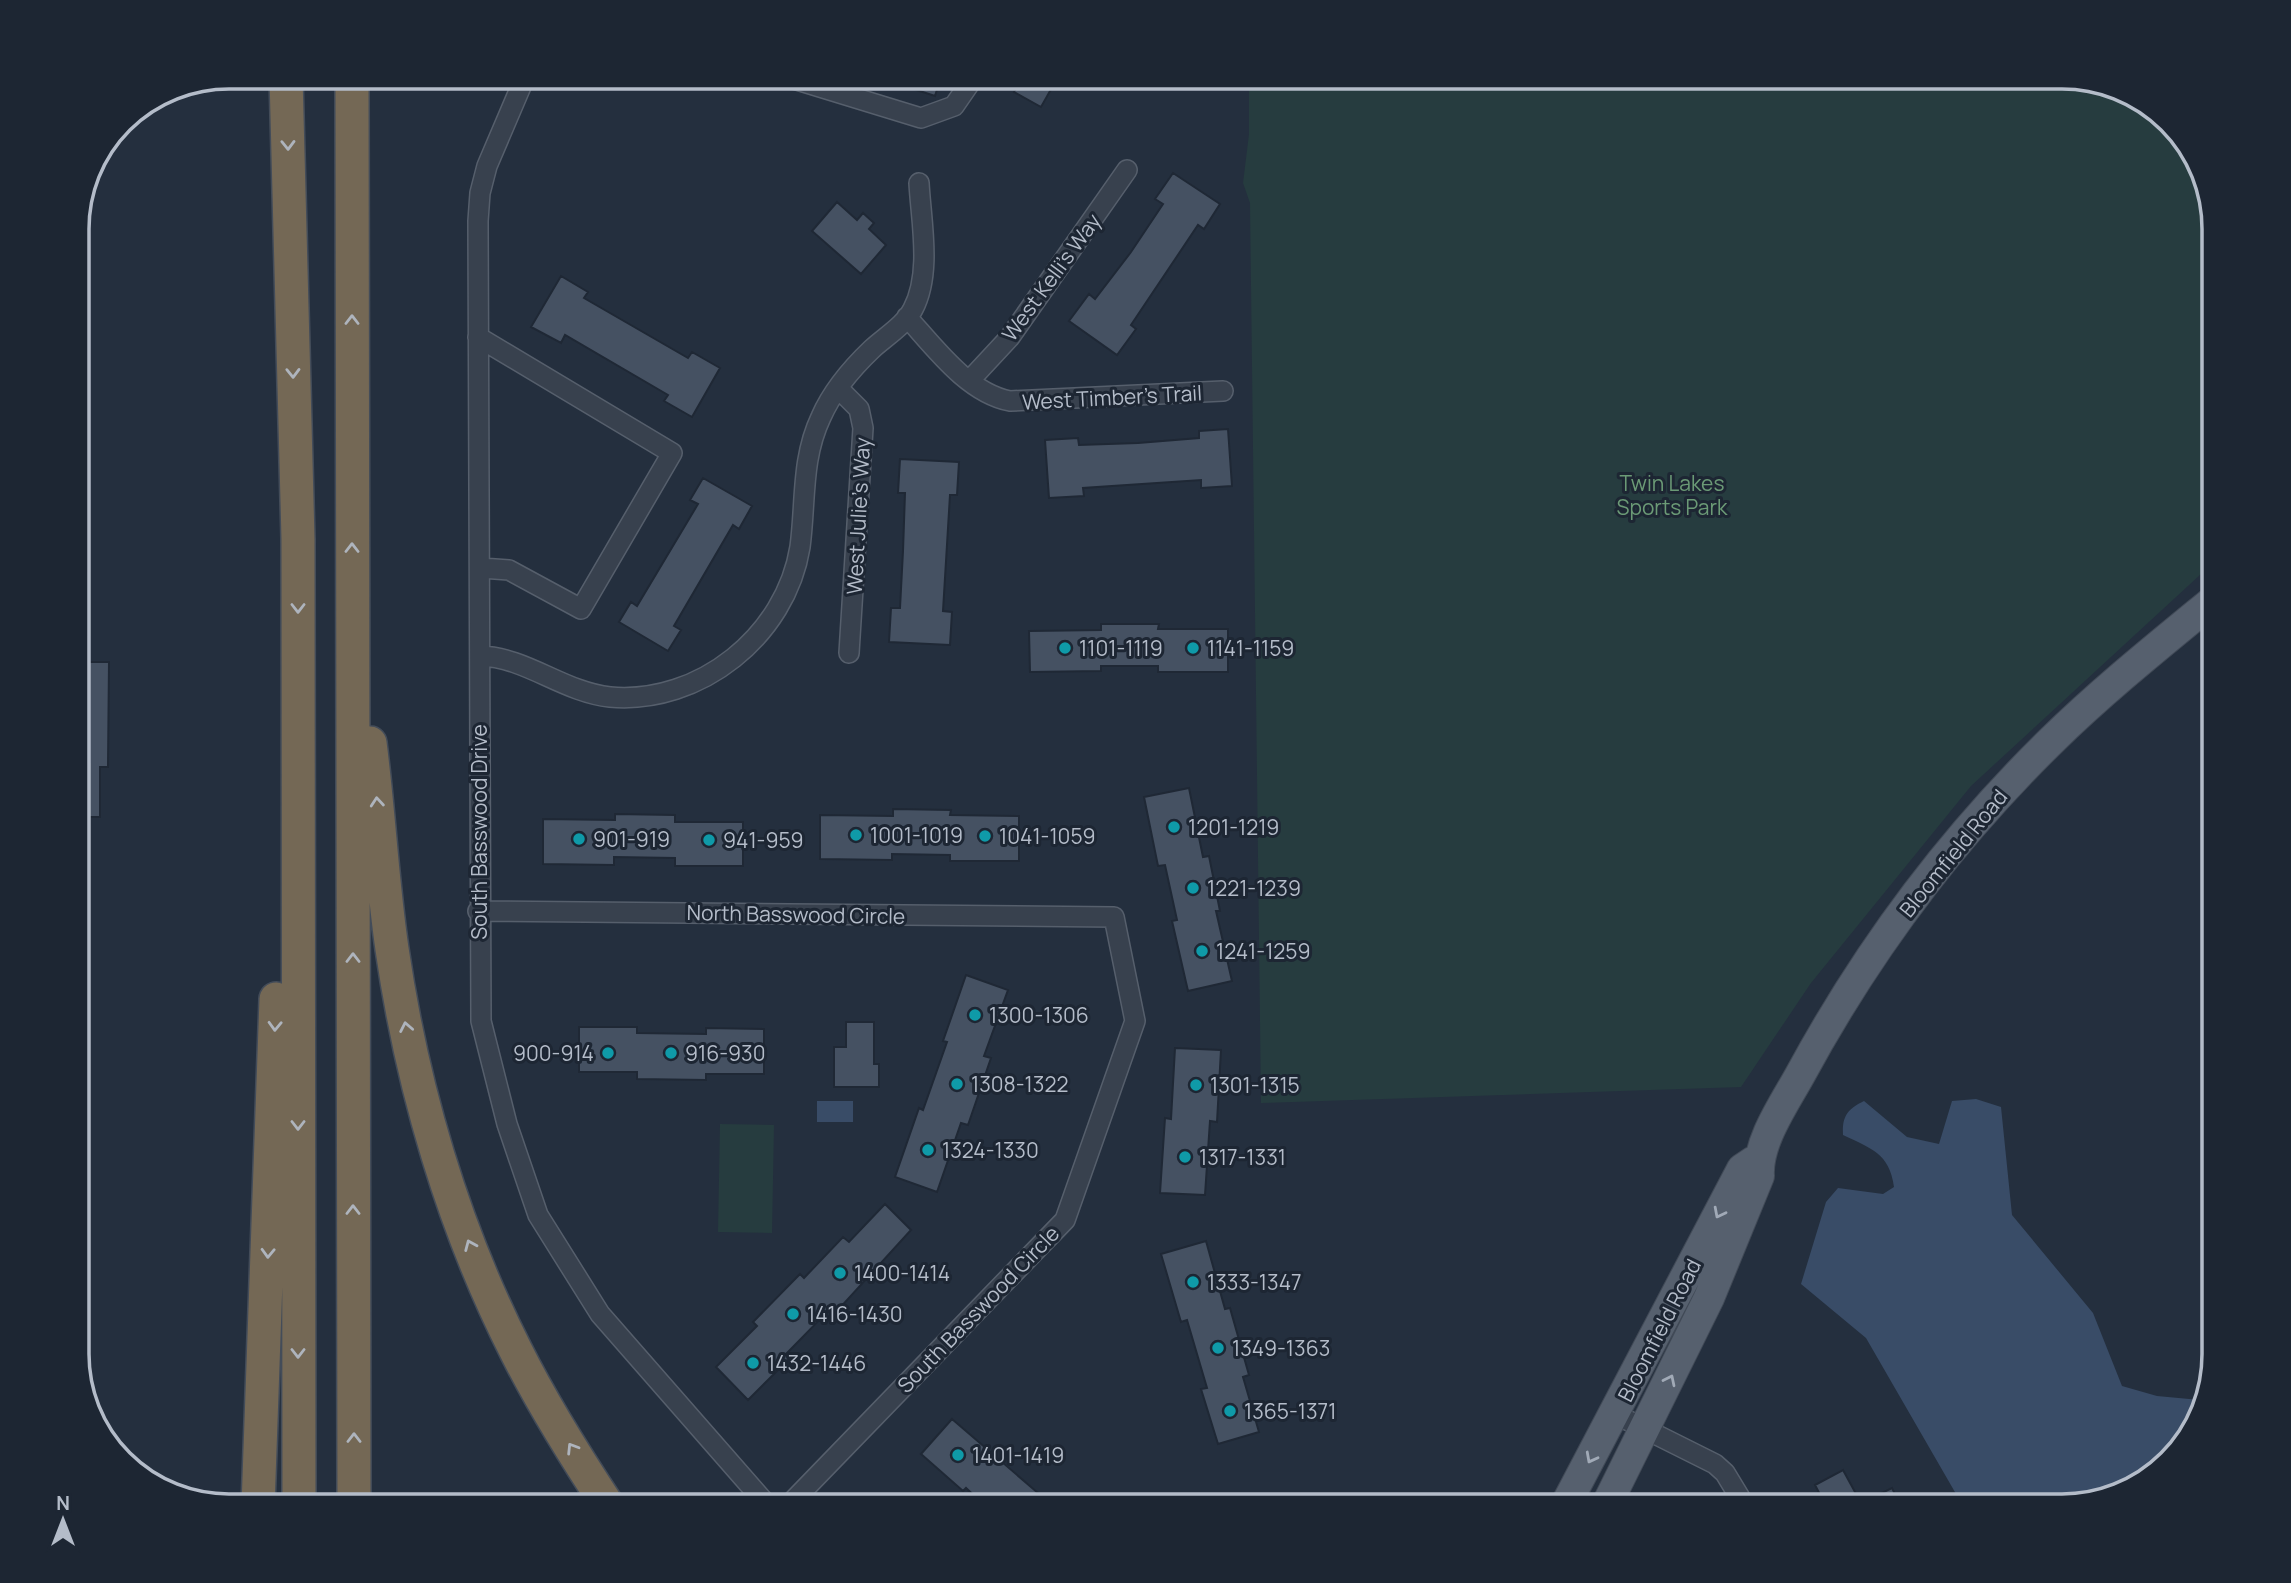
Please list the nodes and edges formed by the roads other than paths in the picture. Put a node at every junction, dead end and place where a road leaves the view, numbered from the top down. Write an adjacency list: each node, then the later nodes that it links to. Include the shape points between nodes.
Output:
1 (286, 89): 18 (highway, one-way to 18, via 298,540)
2 (352, 89): 15 (highway, one-way to 2)
3 (520, 89): 9 (street, South Basswood Drive, via 480,193)
4 (827, 89): 5 (street, via 922,118 954,106)
5 (966, 89)
6 (1127, 170): 10 (street, West Kelli's Way, via 1010,337)
7 (919, 183): 8 (street, via 922,279)
8 (908, 317): 10 (street, West Timber's Trail); 11 (street)
9 (478, 337): 13 (street, South Basswood Drive); 13 (street, via 672,453 581,609 509,570)
10 (970, 380): 12 (street, West Timber's Trail, via 998,399 1010,401)
11 (838, 388): 16 (street, West Julie's Way, via 863,418); 17 (street, via 809,448 800,545 790,582 762,632 732,660 674,690 612,697 568,687 504,657)
12 (1223, 391)
13 (481, 568): 17 (street, South Basswood Drive)
14 (2202, 610): 21 (main road, Bloomfield Road, via 2049,742 1963,835 1843,1000)
15 (352, 616): 26 (highway, one-way to 15); 27 (highway, one-way to 15, via 515,1350 459,1219 416,1077 392,949)
16 (849, 653)
17 (480, 656): 19 (street, South Basswood Drive)
18 (298, 788): 24 (highway, one-way to 24, via 278,949); 25 (highway, one-way to 25)
19 (478, 911): 20 (street, North Basswood Circle); 28 (street, South Basswood Drive, via 481,1021 507,1124 538,1215 600,1314)
20 (1114, 917): 29 (street, South Basswood Circle, via 1135,1021 1065,1220)
21 (1758, 1159): 22 (main road, Bloomfield Road, one-way to 22, via 1742,1168); 23 (main road, Bloomfield Road, one-way to 21, via 1738,1231 1759,1176)
22 (1615, 1414): 23 (street); 30 (main road, Bloomfield Road, one-way to 30)
23 (1646, 1429): 31 (main road, Bloomfield Road); 32 (street, via 1715,1464)
24 (257, 1494)
25 (299, 1494)
26 (354, 1494)
27 (600, 1494)
28 (758, 1494)
29 (800, 1494)
30 (1572, 1494)
31 (1612, 1494)
32 (1738, 1494)

